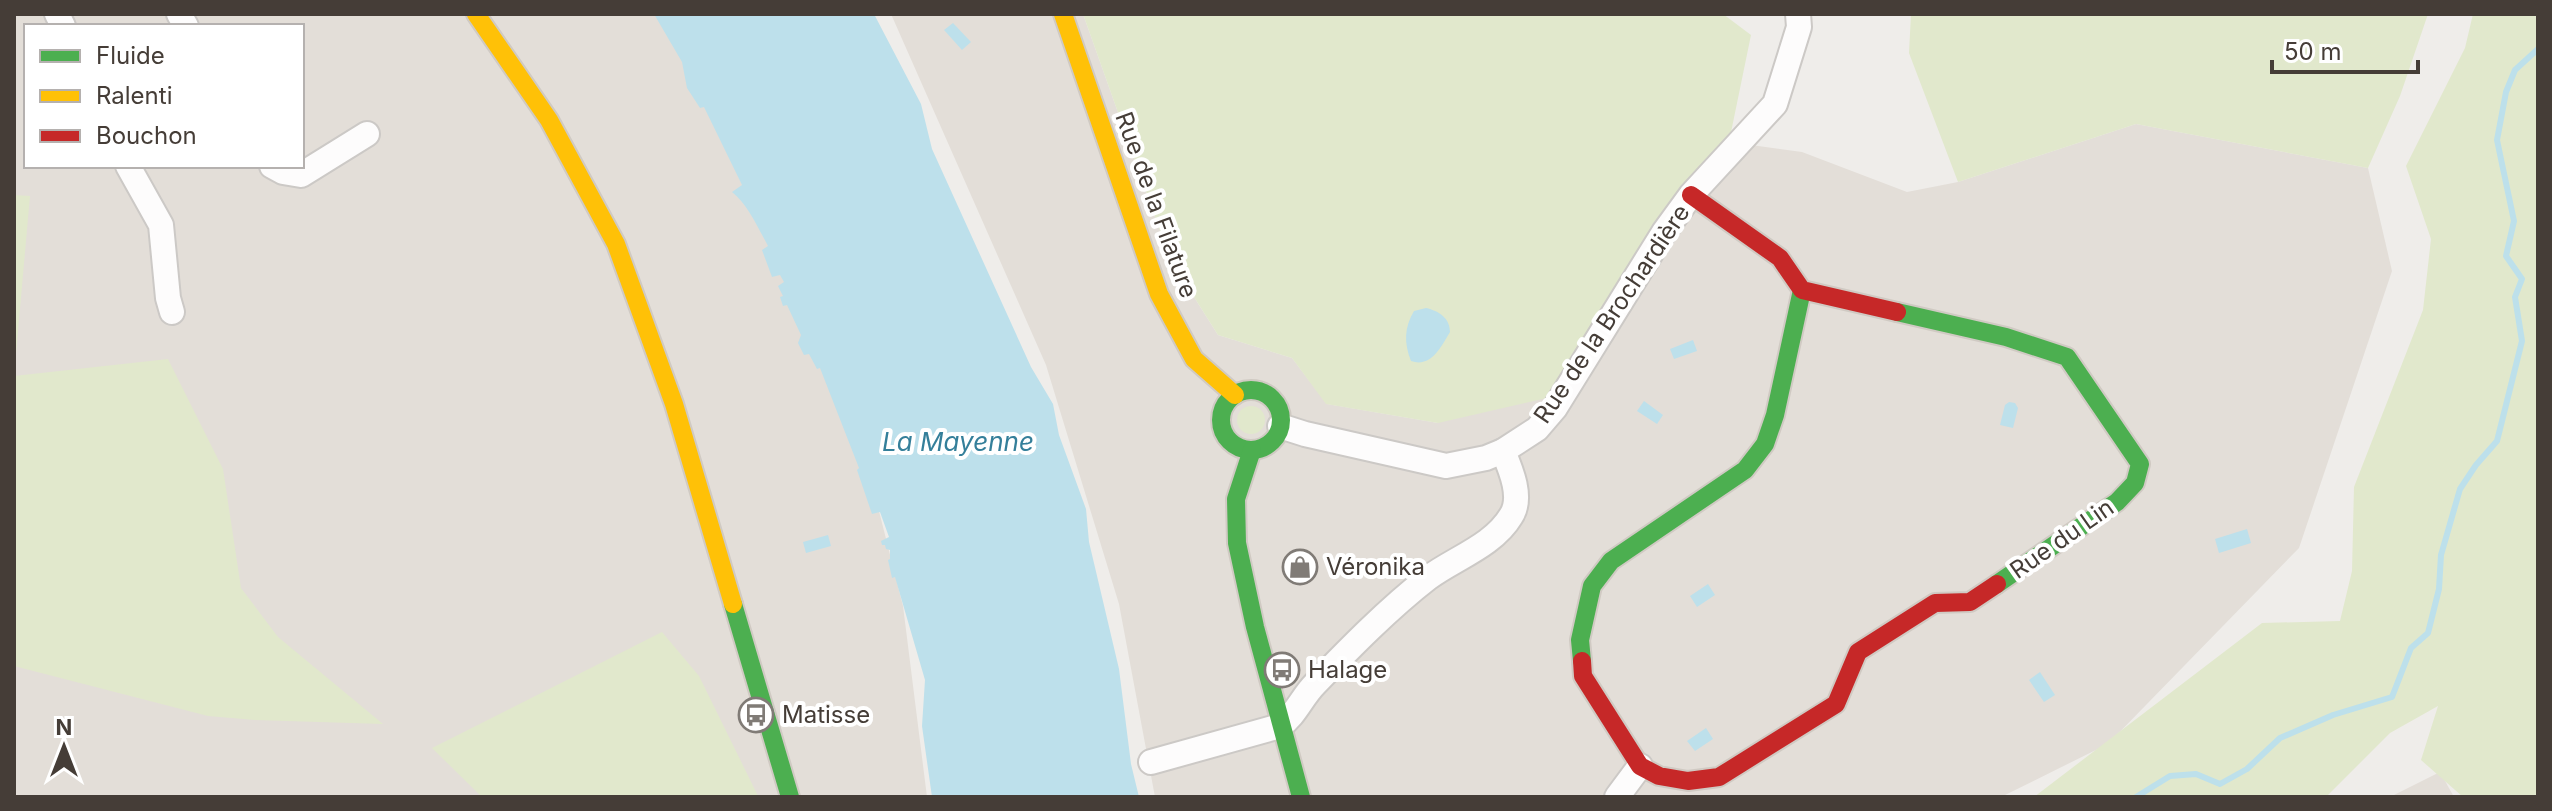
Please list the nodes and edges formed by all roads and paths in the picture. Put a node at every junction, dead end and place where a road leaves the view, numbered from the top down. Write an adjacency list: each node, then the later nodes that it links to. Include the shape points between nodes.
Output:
1 (476, 14): 17 (street, via 549,120 616,244 674,404)
2 (1063, 14): 10 (street, Rue de la Filature, via 1159,294 1194,359)
3 (1798, 14): 7 (street, Rue de la Brochardière, via 1799,27 1775,104)
4 (367, 134): 6 (street, via 301,175)
5 (129, 168): 9 (street, via 161,225)
6 (276, 168)
7 (1691, 195): 8 (street, via 1780,258); 13 (street, Rue de la Brochardière, via 1555,408 1537,429)
8 (1802, 290): 16 (street, via 1765,444 1745,470 1611,561 1592,586 1580,640 1583,676); 16 (street, Rue du Lin, via 2006,337 2067,357 2140,464 2135,483 2117,502 1970,602 1935,603 1858,652 1836,704 1719,777 1688,781)
9 (172, 312)
10 (1235, 395): 11 (street, via 1264,392 1278,406); 12 (street, via 1223,408 1222,425 1229,440)
11 (1280, 426): 12 (street, via 1270,443); 13 (street, Rue de la Brochardière, via 1446,466)
12 (1252, 450): 14 (street, via 1236,499 1237,543)
13 (1503, 451): 14 (street, via 1517,504 1511,517 1494,536 1429,577 1394,608 1314,685)
14 (1280, 726): 15 (street); 18 (street)
15 (1151, 762)
16 (1640, 766): 19 (street)
17 (790, 797)
18 (1301, 797)
19 (1617, 797)

